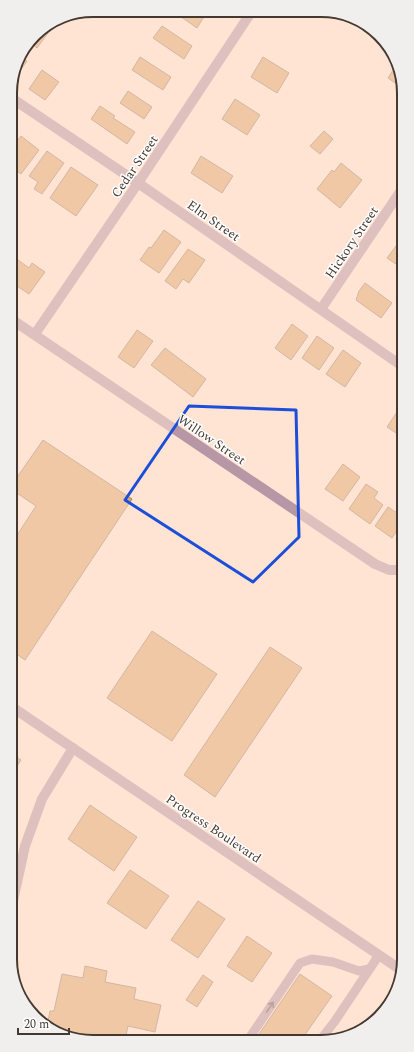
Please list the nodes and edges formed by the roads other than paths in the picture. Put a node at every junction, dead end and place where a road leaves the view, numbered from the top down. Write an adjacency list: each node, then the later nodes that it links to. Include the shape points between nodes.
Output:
1 (248, 17): 3 (street, Cedar Street)
2 (17, 102): 3 (street, Elm Street)
3 (138, 183): 5 (street, Elm Street); 7 (street, Cedar Street)
4 (397, 196): 5 (street, Hickory Street)
5 (321, 309): 8 (street, Elm Street)
6 (17, 323): 7 (street, Willow Street)
7 (35, 334): 9 (street, Willow Street, via 375,564 389,570)
8 (397, 362)
9 (397, 570)
10 (17, 710): 11 (street, Progress Boulevard)
11 (73, 748): 12 (street, via 42,799 25,846); 13 (street, Progress Boulevard)
12 (17, 880)
13 (379, 955): 14 (street, Progress Boulevard); 15 (lane)
14 (397, 967)
15 (369, 969): 16 (lane, one-way to 15, via 300,963 312,959 333,962 359,971); 17 (lane)
16 (251, 1035)
17 (324, 1035)

